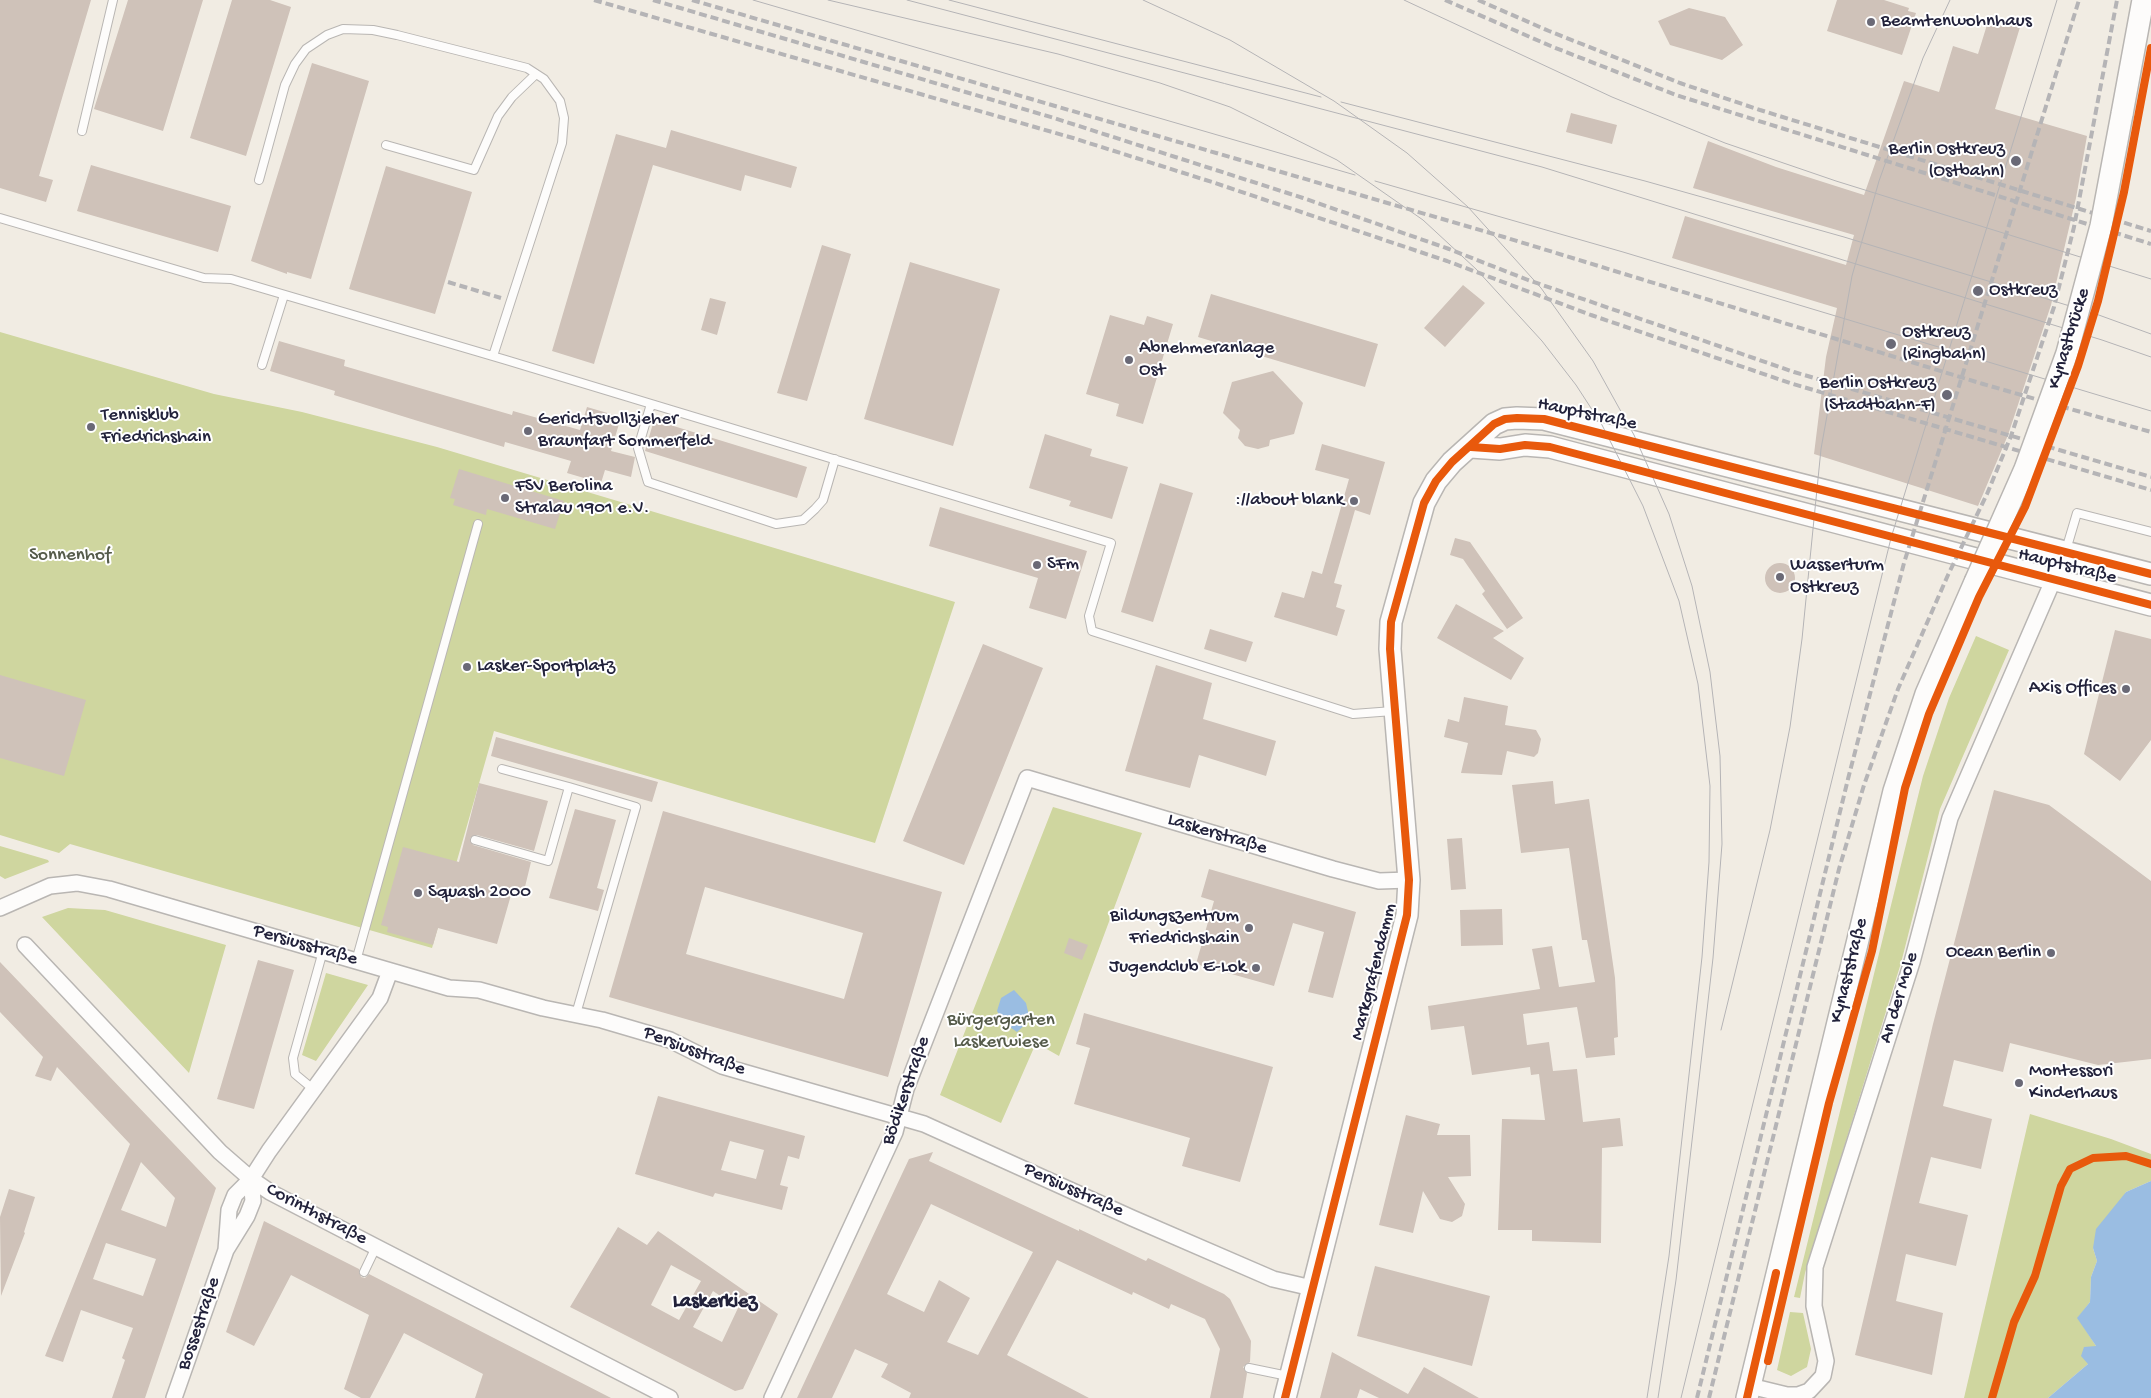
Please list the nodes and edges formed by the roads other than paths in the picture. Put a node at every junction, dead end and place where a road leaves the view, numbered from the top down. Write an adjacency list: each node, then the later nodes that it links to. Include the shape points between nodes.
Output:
1 (113, 0): 4 (lane)
2 (2143, 0): 19 (main road, Kynastbrücke, bridge, via 2101,226 2067,353 2025,469)
3 (536, 74): 5 (lane, via 498,116 474,170); 6 (lane, via 527,68 373,30 343,29 327,35 306,49 285,84); 9 (lane, via 544,79 560,101 564,118 562,144)
4 (82, 131)
5 (386, 145)
6 (258, 180)
7 (0, 218): 8 (lane, via 204,278 231,279)
8 (284, 295): 9 (lane); 10 (lane)
9 (492, 356): 11 (lane)
10 (262, 365)
11 (651, 404): 13 (lane); 13 (lane, via 638,448 648,482 776,524 803,520 823,500)
12 (1471, 447): 16 (main road, Hauptstraße, via 1494,424 1505,420 1544,419); 18 (main road, Hauptstraße, via 1550,447); 21 (main road, Markgrafendamm, via 1436,481 1417,522 1390,622)
13 (836, 459): 21 (lane, via 1111,543 1090,616 1092,631 1353,714)
14 (478, 524): 30 (lane)
15 (2151, 532): 16 (lane, via 2077,513)
16 (2065, 553): 17 (main road, Hauptstraße); 18 (street, An der Mole)
17 (2151, 574)
18 (2054, 580): 20 (main road, Hauptstraße); 41 (street, An der Mole, via 1950,818 1912,962 1816,1267 1813,1295 1825,1349 1823,1376 1809,1391 1798,1395)
19 (1975, 582): 41 (main road, Kynaststraße, via 1926,694 1894,791)
20 (2151, 605)
21 (1395, 711): 26 (main road, Markgrafendamm)
22 (502, 769): 24 (lane)
23 (1027, 778): 26 (street, Laskerstraße, via 1333,869 1379,881); 34 (street, Bödikerstraße, via 906,1089)
24 (569, 787): 25 (lane, via 548,861); 32 (lane, via 636,807)
25 (475, 840)
26 (1409, 880): 38 (main road, Markgrafendamm, via 1407,915)
27 (0, 908): 29 (street, Persiusstraße, via 50,886 77,883 109,889)
28 (25, 946): 35 (street, Corinthstraße, via 220,1152)
29 (323, 951): 30 (street, Persiusstraße); 33 (lane, via 293,1058 295,1074)
30 (356, 961): 31 (street, Persiusstraße)
31 (390, 971): 32 (street, Persiusstraße, via 449,988 479,990); 33 (street, Bossestraße, via 382,994)
32 (576, 1014): 34 (street, Persiusstraße, via 670,1040 722,1066)
33 (313, 1089): 35 (street, Bossestraße)
34 (899, 1117): 38 (street, Persiusstraße, via 924,1124 1265,1275); 44 (street, Bödikerstraße, via 895,1132)
35 (251, 1179): 36 (street, Corinthstraße); 42 (street, Bossestraße, via 234,1195 229,1210 226,1250)
36 (376, 1247): 37 (lane); 43 (street, Corinthstraße)
37 (364, 1272)
38 (1312, 1288): 40 (main road, Markgrafendamm)
39 (1249, 1368): 40 (lane)
40 (1290, 1376): 45 (main road, Markgrafendamm)
41 (1748, 1392)
42 (174, 1398)
43 (670, 1398)
44 (772, 1398)
45 (1285, 1398)

